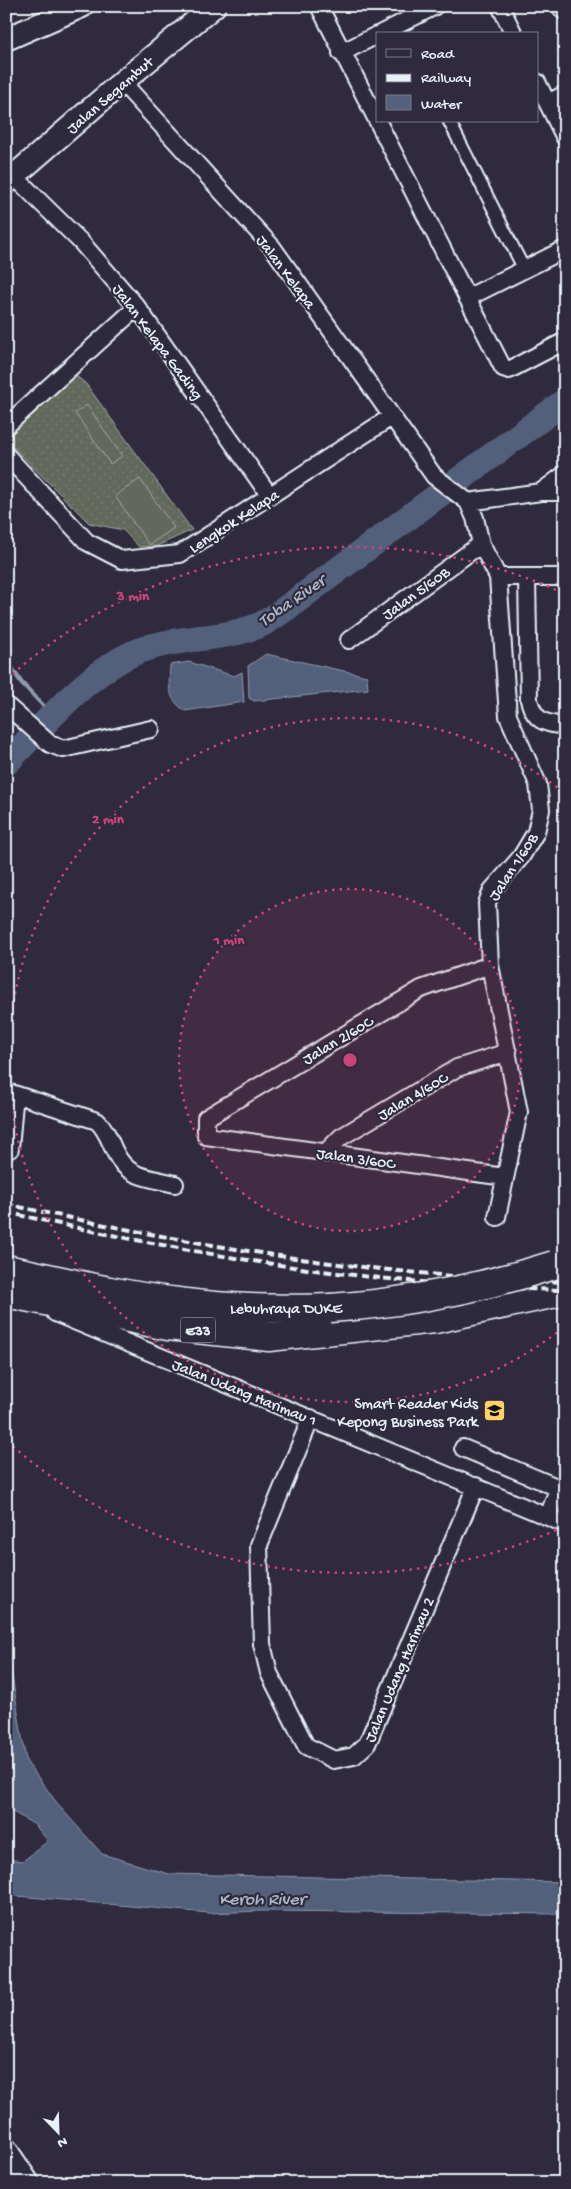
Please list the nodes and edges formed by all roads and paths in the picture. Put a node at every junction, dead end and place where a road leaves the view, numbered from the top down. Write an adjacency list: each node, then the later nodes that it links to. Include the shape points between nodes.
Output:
1 (82, 6): 12 (main road)
2 (188, 6): 7 (main road)
3 (214, 6): 7 (main road, Jalan Segambut)
4 (319, 6): 13 (street)
5 (435, 6): 8 (street)
6 (500, 6): 10 (street)
7 (186, 29): 14 (main road, Jalan Segambut)
8 (403, 29): 9 (street)
9 (389, 32)
10 (513, 32)
11 (376, 36): 13 (street)
12 (6, 39)
13 (341, 53): 18 (street)
14 (122, 82): 22 (main road, Jalan Segambut); 28 (street, Jalan Kelapa, via 273,248)
15 (538, 84): 17 (street)
16 (565, 94): 17 (street)
17 (548, 103): 21 (street)
18 (376, 121)
19 (376, 122): 25 (street)
20 (450, 122): 24 (street)
21 (565, 138)
22 (10, 180): 26 (street, Jalan Kelapa Gading, via 81,242)
23 (565, 249): 24 (street)
24 (524, 269): 25 (street)
25 (467, 298): 27 (street, via 503,368 509,370)
26 (137, 307): 29 (street); 34 (street, Jalan Kelapa Gading)
27 (565, 341)
28 (391, 417): 34 (street, Lengkok Kelapa); 35 (street, Jalan Kelapa, via 434,476)
29 (6, 426)
30 (6, 455): 34 (street, Lengkok Kelapa, via 87,542 122,560 180,554)
31 (565, 474): 32 (street)
32 (541, 492): 33 (street); 35 (street)
33 (565, 492)
34 (270, 496)
35 (465, 499): 36 (street, Jalan 1/60B, via 475,518)
36 (481, 544): 37 (street, Jalan 1/60B); 40 (street, Jalan 5/60B)
37 (498, 577): 38 (street); 43 (street, Jalan 1/60B)
38 (527, 577): 39 (street); 42 (street, via 529,700)
39 (565, 577)
40 (349, 640)
41 (6, 705): 45 (street, via 50,744 63,749)
42 (532, 712): 43 (street); 44 (street, via 547,723)
43 (508, 716): 46 (street, Jalan 1/60B, via 538,784 541,810 536,832 521,857 492,890 487,903)
44 (565, 726)
45 (151, 729)
46 (490, 965): 47 (street, Jalan 1/60B); 49 (street, Jalan 2/60C, via 421,989 214,1113 206,1118)
47 (508, 1052): 51 (street, Jalan 4/60C, via 457,1068 341,1137); 52 (street, Jalan 1/60B, via 518,1112)
48 (7, 1091): 50 (street, via 14,1104 10,1149); 53 (street, via 97,1122 105,1129 125,1168 134,1174)
49 (206, 1136): 51 (street, Jalan 3/60C)
50 (6, 1149)
51 (325, 1153): 52 (street, Jalan 3/60C)
52 (505, 1177): 54 (street, Jalan 1/60B)
53 (175, 1184)
54 (497, 1217)
55 (561, 1261): 56 (highway, Lebuhraya DUKE / E33, bridge, via 507,1280 431,1297 357,1306 276,1310 178,1302)
56 (6, 1269)
57 (565, 1291): 61 (highway, Lebuhraya DUKE / E33, via 435,1319)
58 (6, 1292): 61 (highway, Lebuhraya DUKE / E33, via 168,1326 269,1336)
59 (6, 1301): 62 (street, Jalan Udang Harimau 1, via 50,1311)
60 (565, 1309): 61 (highway, via 525,1318 430,1328)
61 (298, 1335)
62 (311, 1418): 64 (street, Jalan Udang Harimau 1); 64 (street, Jalan Udang Harimau 2, via 259,1545 262,1644 269,1673 306,1746 334,1760 354,1756 367,1744)
63 (463, 1448): 65 (street, via 558,1489)
64 (476, 1486): 65 (street, Jalan Udang Harimau 1)
65 (548, 1518): 66 (street, Jalan Udang Harimau 1)
66 (565, 1524)
67 (6, 2150): 68 (main road)
68 (28, 2183)

